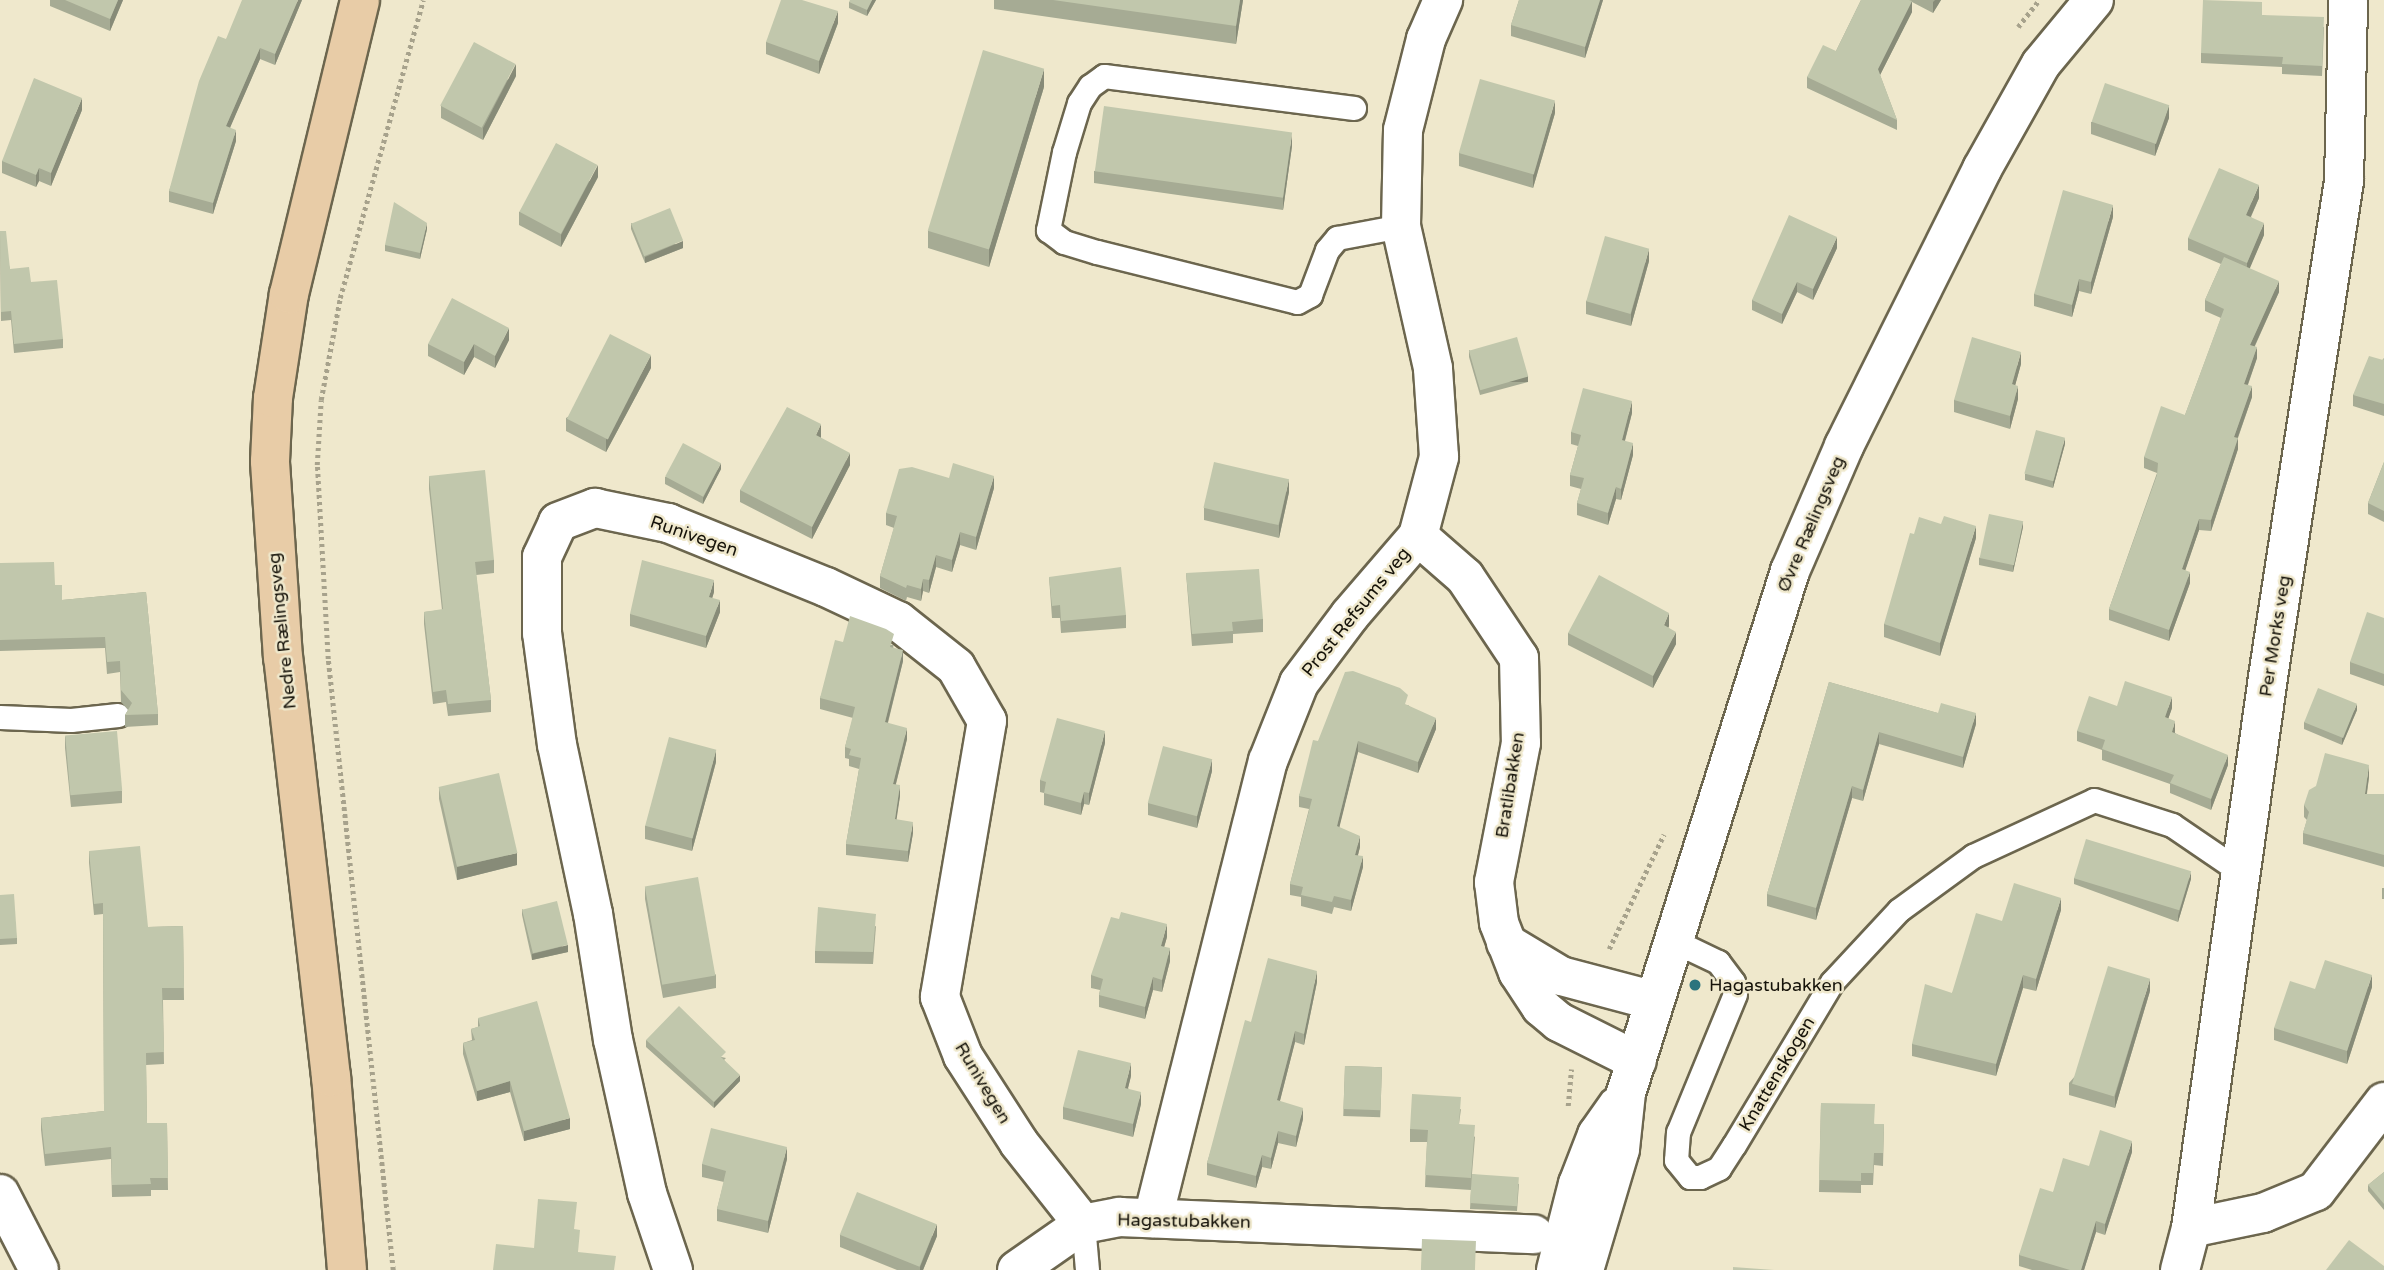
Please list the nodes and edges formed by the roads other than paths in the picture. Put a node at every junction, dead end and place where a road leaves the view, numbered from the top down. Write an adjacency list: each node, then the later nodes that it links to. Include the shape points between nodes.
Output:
1 (360, 0): 22 (main road, Nedre Rælingsveg, via 289,294 273,398 270,461 284,658 331,1077)
2 (1443, 0): 6 (street, Prost Refsums veg, via 1426,39 1403,130)
3 (2094, 0): 11 (street, Øvre Rælingsveg, via 2059,40 2023,93 1915,300 1813,513 1770,629)
4 (2348, 0): 10 (street, Per Morks veg, via 2344,181)
5 (1354, 108): 6 (lane, via 1104,76 1079,103 1048,230 1064,242 1297,302 1310,295 1327,250 1337,238)
6 (1401, 226): 7 (street, Prost Refsums veg, via 1433,368 1439,457)
7 (1418, 536): 12 (street, Bratlibakken, via 1465,577 1518,658 1521,743 1494,882 1494,904); 17 (street, Prost Refsums veg, via 1299,683 1268,761)
8 (118, 715): 9 (lane, via 71,720)
9 (0, 717)
10 (2241, 872): 11 (lane, Knattenskogen, via 2172,825 2094,800 1973,856 1899,910 1832,982 1734,1145 1718,1168 1700,1177 1690,1177 1675,1160 1678,1132 1735,994 1733,982 1718,962); 19 (street, Per Morks veg)
11 (1674, 940): 13 (street, Øvre Rælingsveg)
12 (1506, 943): 13 (street, via 1561,976); 14 (street, Bratlibakken, via 1528,990 1550,1014)
13 (1655, 1001): 14 (street, Øvre Rælingsveg)
14 (1632, 1077): 26 (street, Øvre Rælingsveg, via 1597,1135); 27 (street, Øvre Rælingsveg, via 1620,1149)
15 (2384, 1102): 19 (street, via 2316,1191 2263,1213)
16 (0, 1194): 21 (street)
17 (1153, 1218): 18 (street, Hagastubakken, via 1120,1217); 20 (street, Hagastubakken)
18 (1083, 1224): 23 (street, Runivegen, via 1019,1143 962,1056 940,997 988,721 956,667 898,621 826,587 668,523 595,508 558,522 542,557 542,633 556,745 593,914 613,1040 647,1193); 24 (street, Hagastubakken); 25 (lane)
19 (2191, 1228): 28 (street, Per Morks veg)
20 (1534, 1234)
21 (39, 1270)
22 (347, 1270)
23 (673, 1270)
24 (1017, 1270)
25 (1087, 1270)
26 (1556, 1270)
27 (1584, 1270)
28 (2180, 1270)

